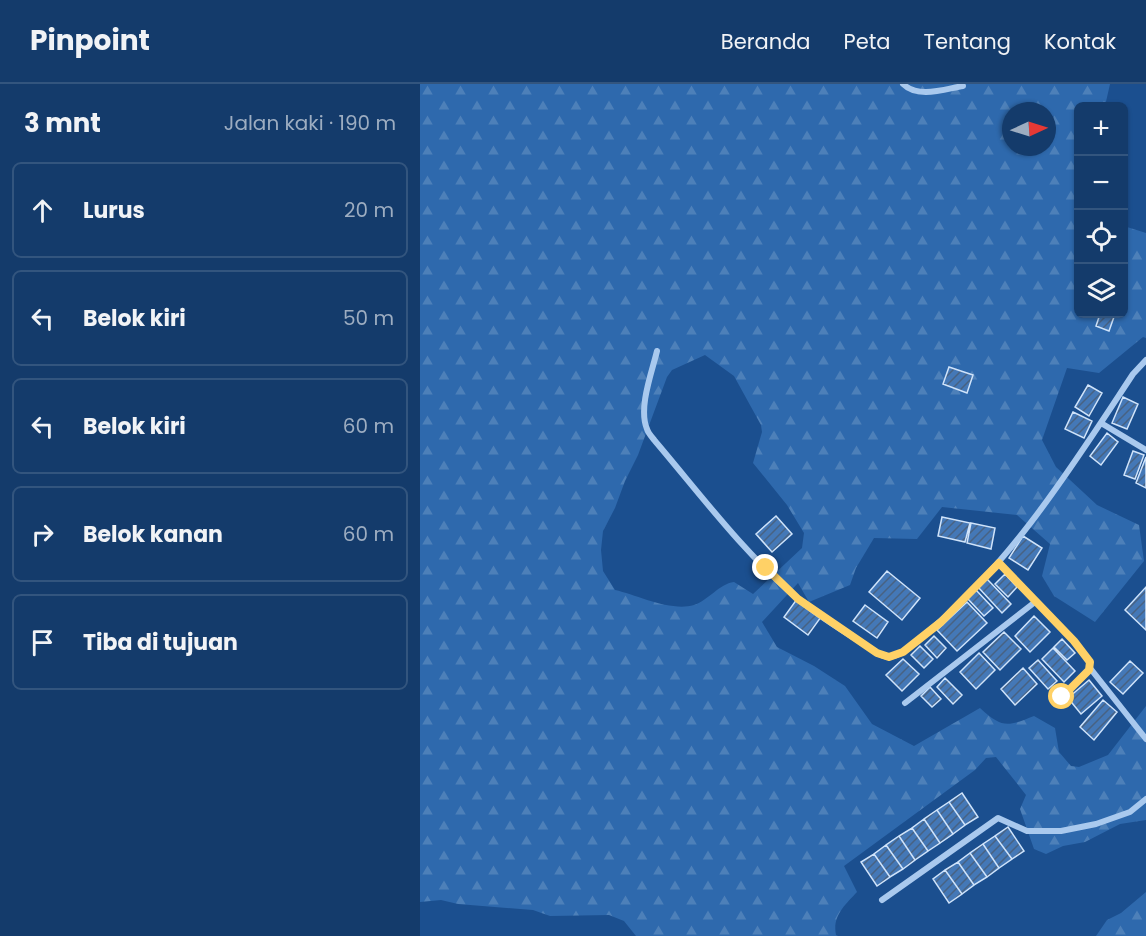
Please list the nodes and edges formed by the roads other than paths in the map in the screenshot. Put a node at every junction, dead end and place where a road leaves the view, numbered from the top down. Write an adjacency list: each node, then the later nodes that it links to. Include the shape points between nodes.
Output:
1 (903, 84): 2 (street, via 916,92)
2 (963, 86)
3 (657, 351): 7 (street, via 644,416 655,441 798,599 877,653 889,657 903,652 941,622)
4 (1146, 360): 5 (street)
5 (1101, 423): 6 (street); 7 (street)
6 (1146, 450)
7 (999, 563): 8 (street)
8 (1035, 602): 9 (street, via 1074,641 1090,662); 11 (street)
9 (1090, 668): 10 (street); 12 (street)
10 (1062, 697)
11 (904, 703)
12 (1146, 739)
13 (1146, 799): 14 (street, via 1130,812 1061,831 1026,831 998,818)
14 (882, 900)

